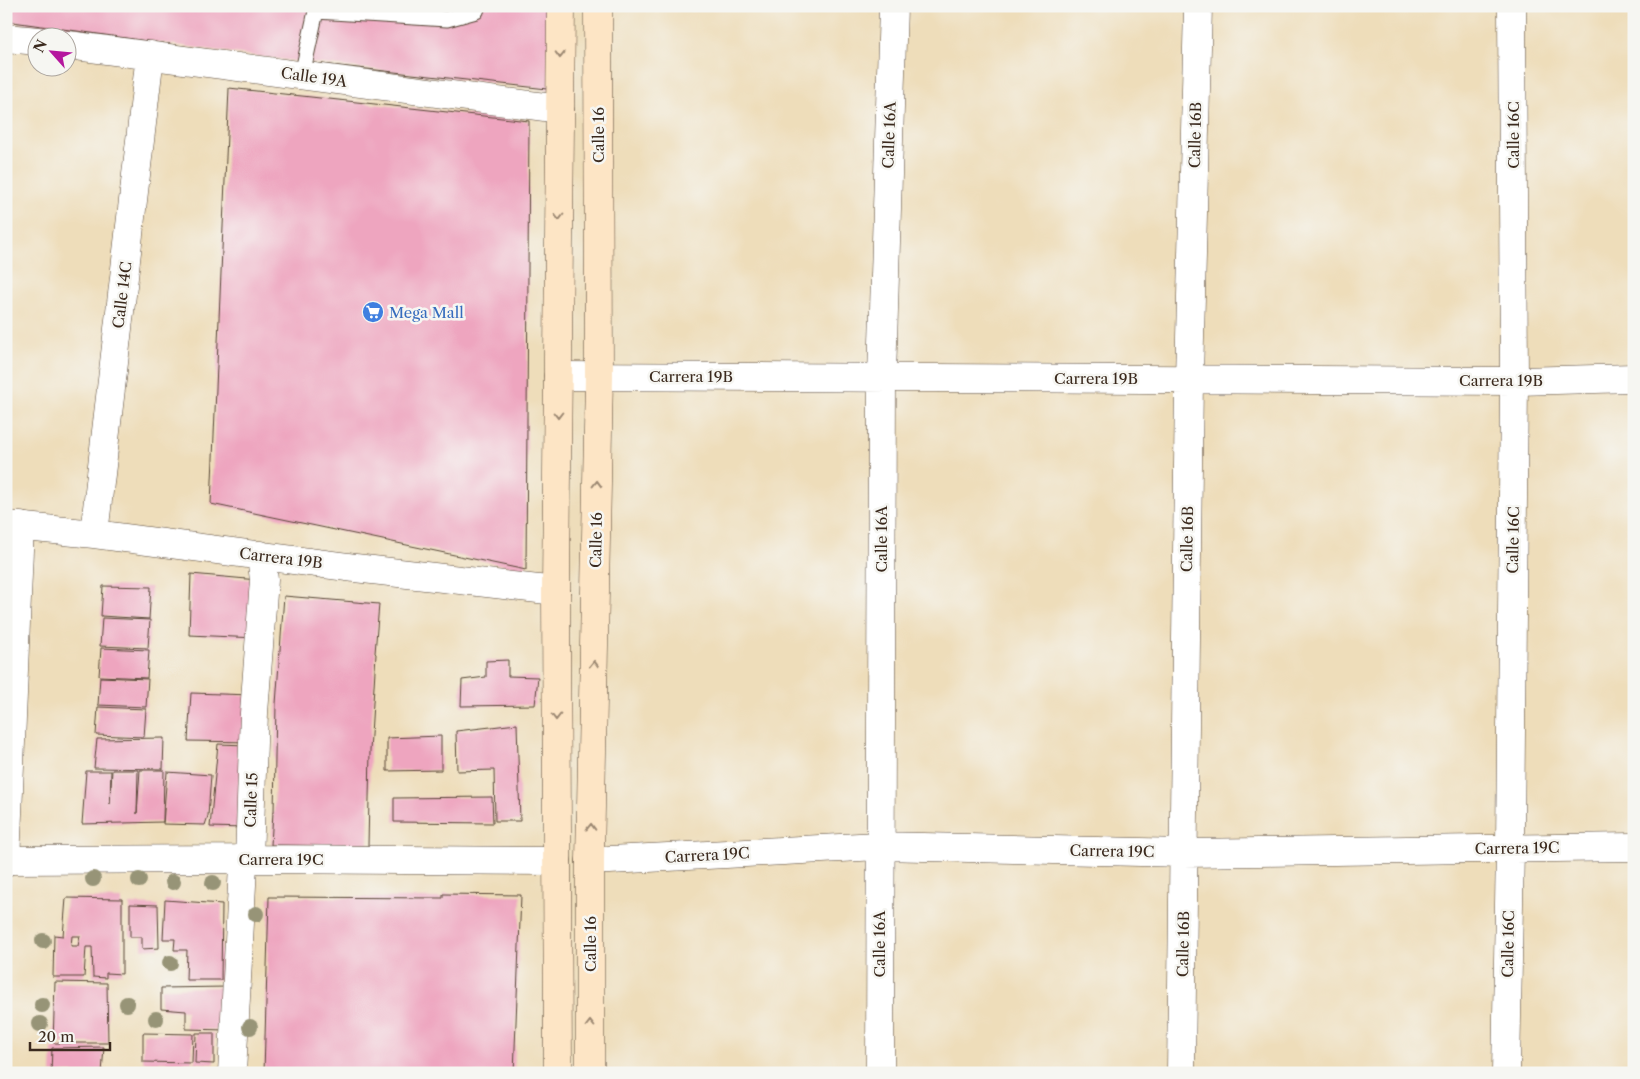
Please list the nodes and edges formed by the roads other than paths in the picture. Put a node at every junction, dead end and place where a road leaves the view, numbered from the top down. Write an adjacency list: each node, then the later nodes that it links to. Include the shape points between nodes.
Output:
1 (478, 6): 7 (lane, via 476,11 447,19)
2 (560, 6): 13 (main road, one-way to 13)
3 (598, 6): 15 (main road, Calle 16)
4 (893, 6): 16 (street, Calle 16A)
5 (1198, 6): 18 (street, Calle 16B)
6 (1512, 6): 19 (street, Calle 16C)
7 (317, 9): 12 (lane)
8 (6, 38): 9 (street)
9 (28, 40)
10 (78, 46): 11 (street, Calle 19A)
11 (150, 55): 12 (street, Calle 19A); 21 (street, Calle 14C)
12 (302, 75): 13 (street, Calle 19A)
13 (560, 109): 14 (main road, one-way to 14)
14 (558, 376): 15 (street, Carrera 19B); 23 (main road, one-way to 23)
15 (598, 376): 16 (street, Carrera 19B); 31 (main road, Calle 16, one-way to 15)
16 (882, 377): 18 (street, Carrera 19B); 24 (street, Calle 16A)
17 (1634, 378): 19 (street, Carrera 19B)
18 (1189, 379): 19 (street, Carrera 19B); 27 (street, Calle 16B)
19 (1514, 380): 26 (street, Calle 16C)
20 (13, 526): 21 (street, Carrera 19B); 29 (street)
21 (94, 534): 22 (street, Carrera 19B)
22 (261, 555): 23 (street, Carrera 19B); 28 (street, Calle 15, via 264,580 254,713)
23 (556, 591): 30 (main road, one-way to 30)
24 (879, 846): 27 (street, Carrera 19C); 31 (street, Carrera 19C); 35 (street, Calle 16A)
25 (1634, 847): 26 (street, Carrera 19C)
26 (1510, 848): 27 (street, Carrera 19C); 37 (street, Calle 16C)
27 (1184, 852): 36 (street, Calle 16B)
28 (249, 859): 29 (street, Carrera 19C); 30 (street, Carrera 19C); 32 (street, Calle 15, via 243,866)
29 (6, 861)
30 (556, 861): 33 (main road)
31 (590, 861): 34 (main road, Calle 16, one-way to 31)
32 (232, 1073)
33 (558, 1073)
34 (590, 1073)
35 (880, 1073)
36 (1181, 1073)
37 (1506, 1073)

